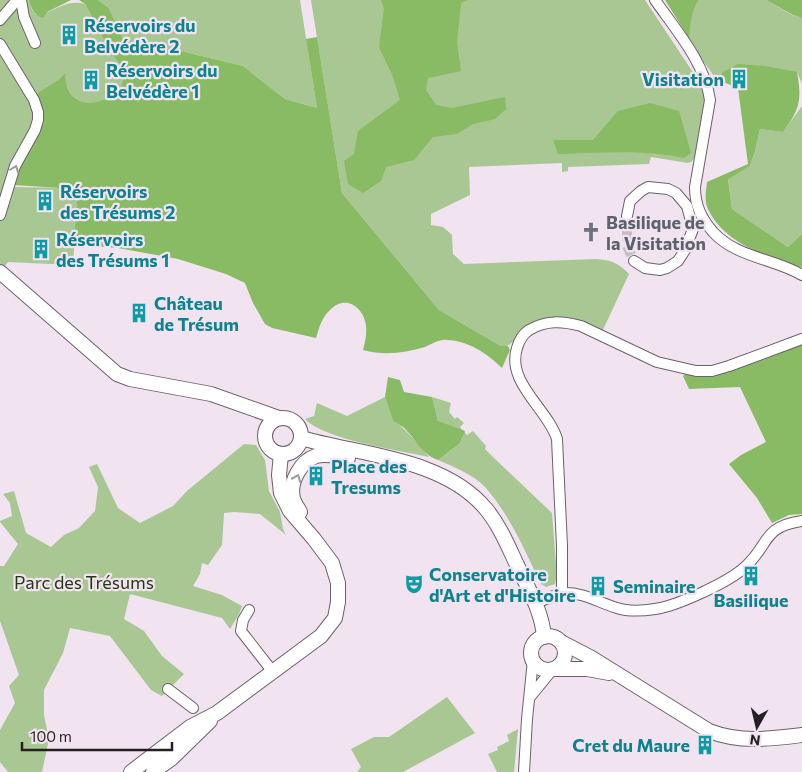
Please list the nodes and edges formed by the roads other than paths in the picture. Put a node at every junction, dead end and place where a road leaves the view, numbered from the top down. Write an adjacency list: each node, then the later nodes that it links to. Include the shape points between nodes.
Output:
1 (19, 0): 3 (street); 4 (street)
2 (655, 0): 10 (street, via 695,59 708,87 710,100 695,187 695,201 700,214 729,246)
3 (0, 20)
4 (35, 43)
5 (0, 44): 6 (street, one-way to 5, via 15,166 38,120 34,100)
6 (0, 215)
7 (627, 216): 8 (street, via 630,201 641,191 648,187 668,189 687,206 693,229 678,261 667,268 645,268)
8 (634, 261)
9 (0, 272): 12 (main road, via 117,374 211,394)
10 (802, 275)
11 (802, 339): 20 (street, via 729,366 696,372 657,362 571,323 545,323 526,332 514,358 516,372 534,404 554,429 557,439)
12 (239, 405): 13 (main road); 14 (main road)
13 (279, 418): 14 (main road, via 269,424); 15 (main road, via 292,421)
14 (265, 434): 16 (main road, via 269,447)
15 (301, 438): 16 (main road, via 294,450); 17 (main road)
16 (281, 454): 19 (main road, via 281,493)
17 (373, 455): 19 (main road, one-way to 17, via 302,515 293,498 293,489 298,472 305,464 325,455 346,458); 21 (main road, via 430,470 462,486 486,508 502,531)
18 (802, 521): 20 (street, via 782,525 773,532 738,573 706,590 656,609 629,611 574,592)
19 (301, 524): 27 (main road, via 332,563 338,583 335,618 321,636)
20 (562, 593): 21 (street)
21 (535, 603): 23 (main road)
22 (249, 610): 27 (street, via 241,631)
23 (544, 636): 24 (main road, via 551,636); 25 (main road, via 534,643)
24 (562, 643): 26 (main road, via 565,658); 28 (main road)
25 (533, 660): 26 (main road, via 541,668); 30 (street)
26 (554, 669): 28 (main road, via 600,670); 30 (street)
27 (273, 672): 32 (main road)
28 (622, 677): 33 (main road, via 722,736 756,740)
29 (168, 689): 31 (street)
30 (530, 697): 36 (street)
31 (193, 708)
32 (218, 713): 34 (main road, via 186,731); 35 (main road)
33 (802, 735)
34 (131, 772)
35 (153, 772)
36 (524, 772)

